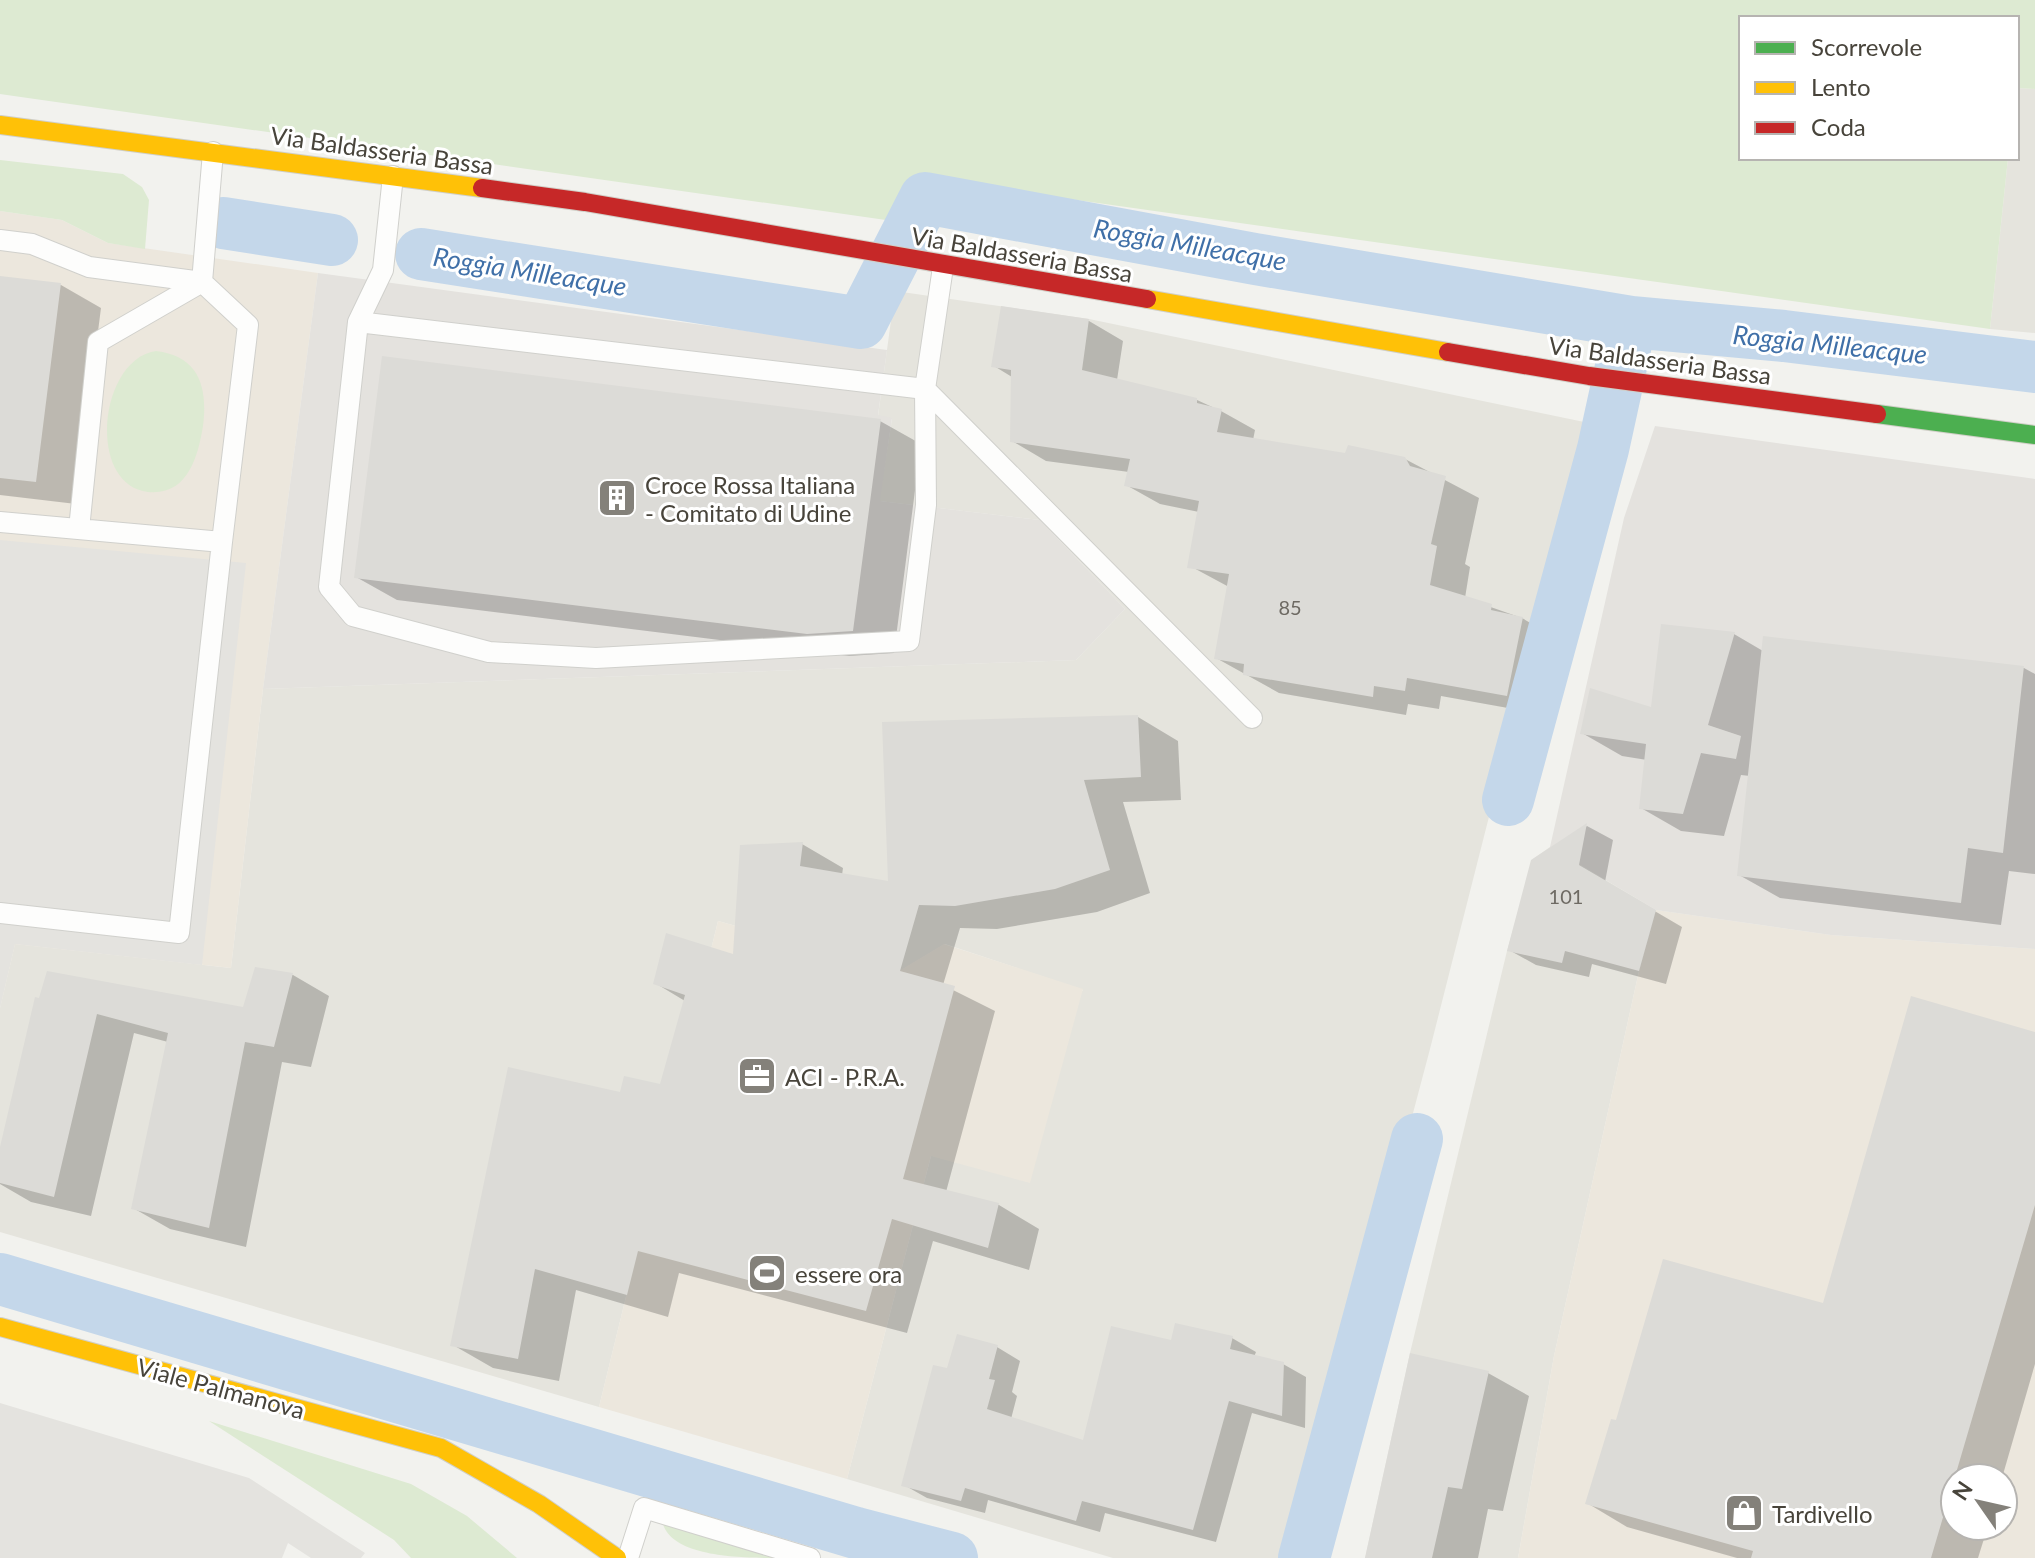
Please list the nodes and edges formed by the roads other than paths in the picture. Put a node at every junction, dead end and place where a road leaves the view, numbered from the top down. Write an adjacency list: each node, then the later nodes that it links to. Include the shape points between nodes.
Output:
1 (0, 125): 2 (street, Via Baldasseria Bassa)
2 (213, 152): 3 (street, Via Baldasseria Bassa); 6 (lane)
3 (393, 176): 5 (street, Via Baldasseria Bassa, via 616,207); 7 (lane, via 383,270)
4 (0, 240): 6 (lane, via 32,244 89,267)
5 (938, 265): 8 (lane); 9 (street, Via Baldasseria Bassa, via 1639,384)
6 (202, 282): 11 (lane, via 98,342); 12 (lane, via 248,325)
7 (358, 322): 8 (lane); 8 (lane, via 329,587 353,616 489,652 596,658 909,641 926,505)
8 (925, 389): 13 (lane)
9 (2035, 435)
10 (0, 522): 11 (lane)
11 (79, 529): 12 (lane)
12 (222, 542): 14 (lane, via 179,933)
13 (1252, 718)
14 (0, 913)
15 (0, 1327): 16 (street, Viale Palmanova)
16 (441, 1448): 17 (street, Viale Palmanova); 18 (street, Viale Palmanova, via 539,1504)
17 (520, 1517)
18 (617, 1558)
19 (628, 1558): 20 (lane, via 644,1508)
20 (810, 1558)

